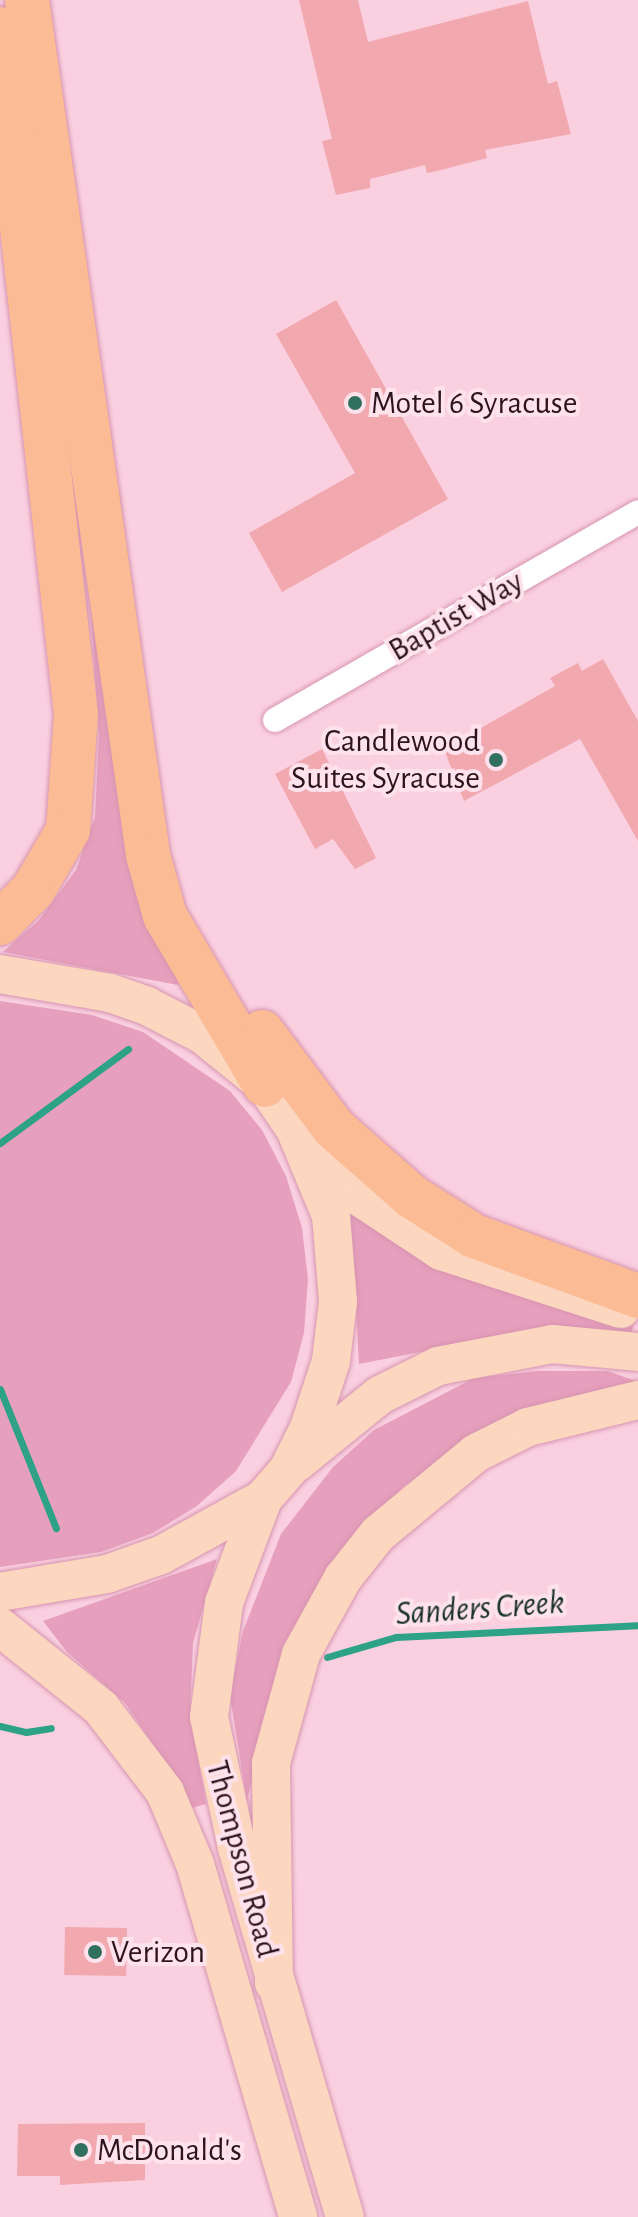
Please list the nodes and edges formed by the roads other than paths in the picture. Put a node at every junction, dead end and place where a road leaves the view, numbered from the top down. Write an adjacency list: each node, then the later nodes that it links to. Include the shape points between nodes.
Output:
1 (27, 0): 5 (highway)
2 (44, 0): 5 (highway)
3 (0, 29): 5 (highway)
4 (0, 86): 5 (highway)
5 (34, 156): 8 (highway); 9 (highway, via 76,775 74,812 51,864)
6 (638, 512): 7 (street, Baptist Way)
7 (275, 720)
8 (148, 855): 11 (highway, via 165,916); 13 (highway, via 258,1027 334,1128 411,1196 474,1236)
9 (0, 923)
10 (0, 974): 11 (main road, via 110,993 147,1006 203,1035)
11 (265, 1085): 12 (main road)
12 (295, 1129): 14 (main road, via 361,1198 441,1251); 17 (main road, via 331,1216 338,1302 331,1361)
13 (638, 1296)
14 (638, 1313)
15 (638, 1352): 17 (main road, via 552,1344 438,1366 380,1395)
16 (638, 1400): 23 (main road, via 528,1427 476,1453 378,1534 343,1578 301,1654 271,1763)
17 (288, 1470): 18 (main road)
18 (263, 1499): 19 (main road, via 161,1555 107,1574); 23 (main road, Thompson Road, via 224,1603 209,1717 215,1766)
19 (0, 1592)
20 (0, 1627): 22 (main road, Thompson Road)
21 (0, 1647): 22 (main road)
22 (62, 1672): 24 (main road, Thompson Road, via 133,1744 180,1821)
23 (274, 1983): 25 (main road, Thompson Road)
24 (298, 2217)
25 (345, 2217)

